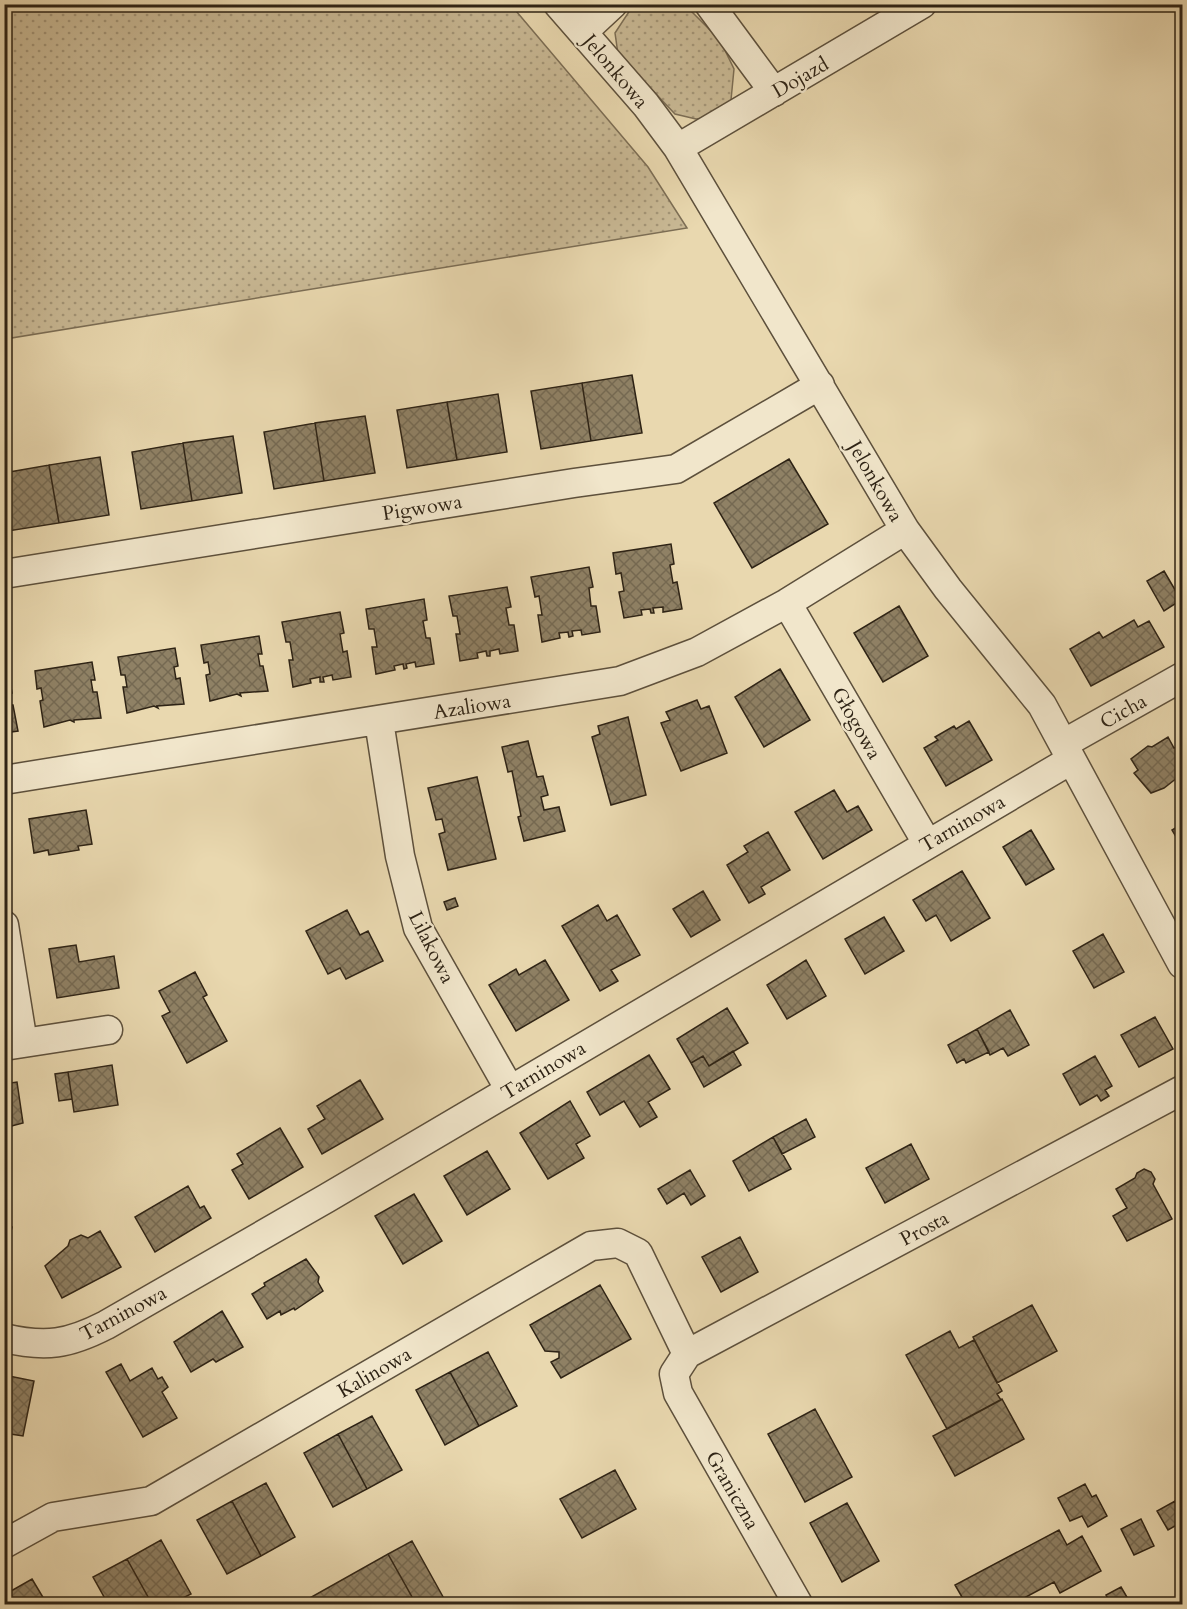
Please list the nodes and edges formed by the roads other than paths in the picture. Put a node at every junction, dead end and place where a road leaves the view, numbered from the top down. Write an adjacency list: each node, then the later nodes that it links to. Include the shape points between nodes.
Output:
1 (558, 4): 5 (street, Jelonkowa)
2 (613, 4): 5 (street)
3 (709, 4): 6 (street)
4 (922, 4): 6 (street, Dojazd)
5 (583, 32): 7 (street, Jelonkowa)
6 (774, 92): 7 (street, Dojazd)
7 (678, 148): 8 (street, Jelonkowa)
8 (820, 386): 9 (street, Jelonkowa); 10 (street, Pigwowa, via 676,469)
9 (905, 530): 11 (street, Azaliowa); 14 (street, Jelonkowa, via 1030,689)
10 (4, 574)
11 (787, 603): 13 (street, Azaliowa, via 697,652 620,681); 16 (street, Głogowa)
12 (1182, 677): 14 (street, Cicha)
13 (379, 721): 15 (street, Azaliowa); 21 (street, Lilakowa, via 400,856 418,928)
14 (1067, 752): 16 (street, Tarninowa); 18 (street, Jelonkowa)
15 (4, 780)
16 (927, 843): 21 (street, Tarninowa)
17 (4, 925): 20 (street)
18 (1182, 964)
19 (108, 1030): 20 (street)
20 (14, 1045)
21 (510, 1090): 23 (street, Tarninowa, via 78,1339 28,1344)
22 (1182, 1090): 24 (street, Prosta)
23 (4, 1338)
24 (680, 1364): 25 (street, Kalinowa, via 638,1253 618,1243 591,1246 151,1501 53,1517); 26 (street, Graniczna, via 678,1393)
25 (4, 1544)
26 (798, 1605)

